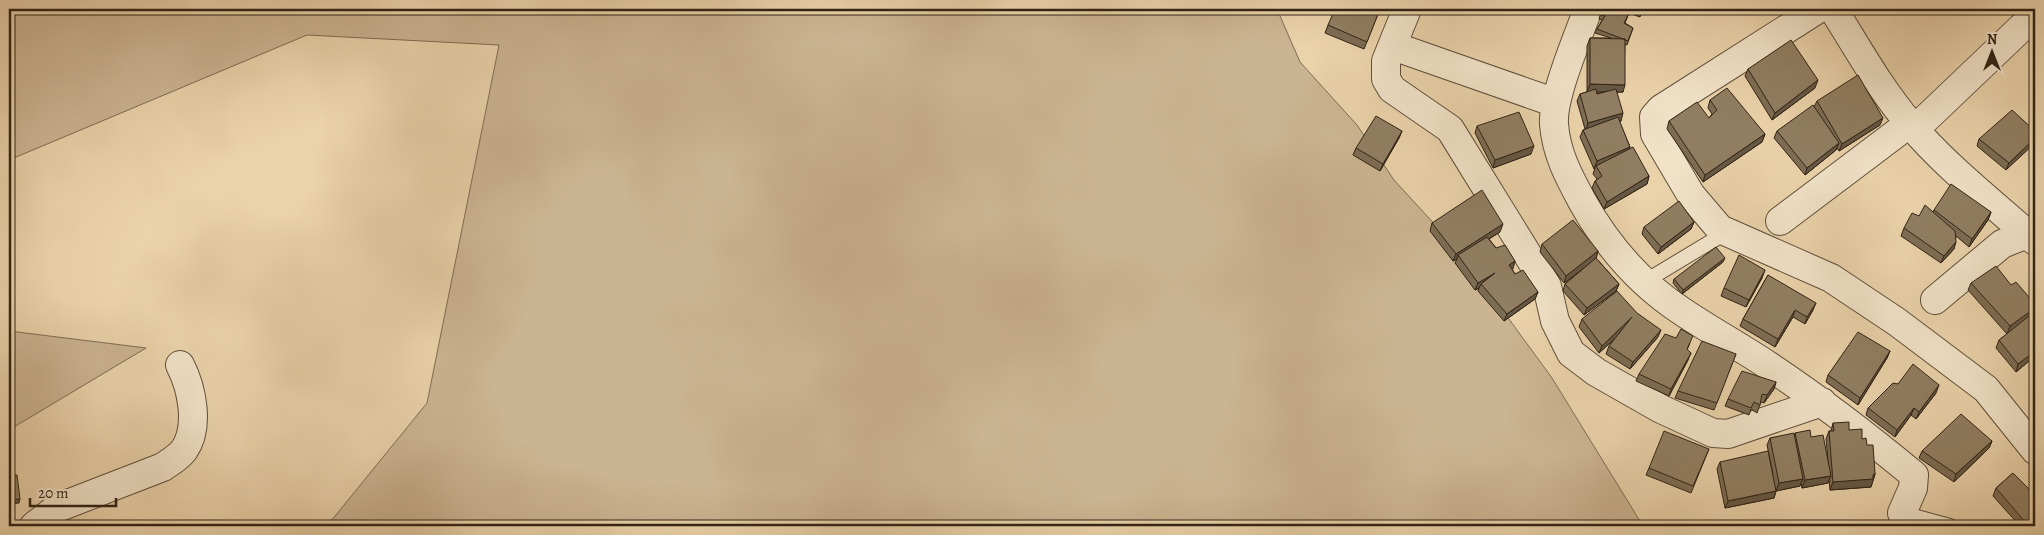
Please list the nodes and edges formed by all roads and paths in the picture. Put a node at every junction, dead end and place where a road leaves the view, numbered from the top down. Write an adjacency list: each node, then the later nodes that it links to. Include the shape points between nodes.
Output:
1 (1407, 9): 7 (street)
2 (1588, 9): 8 (street)
3 (1818, 9): 11 (street, via 1661,109 1654,117 1655,134 1691,195 1720,229)
4 (1834, 9): 9 (street, via 1871,70)
5 (2030, 9): 6 (street)
6 (2035, 16): 9 (street)
7 (1393, 46): 8 (street); 16 (street, via 1386,61 1386,79 1392,89 1450,129 1547,286 1555,321 1571,353 1596,372 1661,409 1713,433 1728,434)
8 (1556, 103): 13 (street, via 1554,123 1566,172 1594,222 1617,254)
9 (1912, 126): 10 (street); 12 (street)
10 (1780, 221)
11 (1727, 232): 13 (lane); 17 (street, via 1831,278 1925,342 1986,389)
12 (2031, 238): 14 (street, via 2002,244)
13 (1644, 282): 16 (street, via 1682,312)
14 (1935, 300)
15 (180, 365): 19 (street, via 187,378 192,417 190,436 177,458 163,467 57,508)
16 (1822, 402): 18 (street, via 1914,475 1913,488)
17 (2035, 450)
18 (1902, 513): 20 (lane)
19 (34, 526)
20 (1950, 526)

